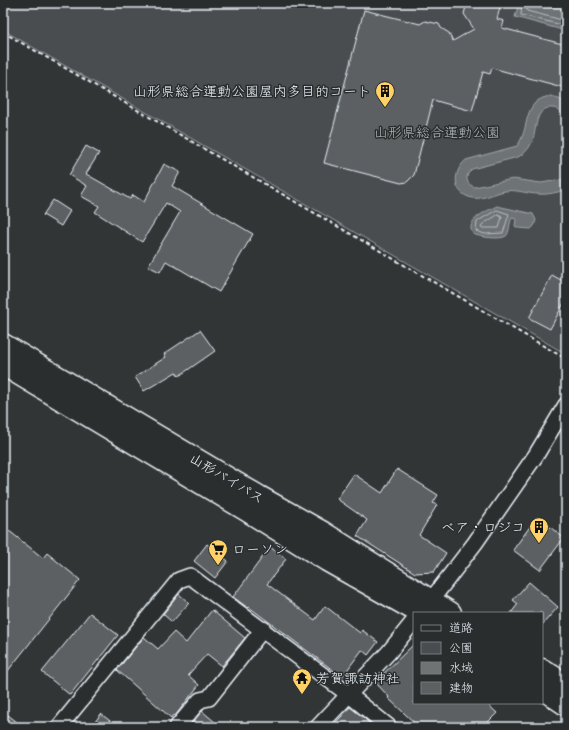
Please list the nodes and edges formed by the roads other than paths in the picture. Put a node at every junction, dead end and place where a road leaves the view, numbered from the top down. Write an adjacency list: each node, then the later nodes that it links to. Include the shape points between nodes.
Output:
1 (3, 346): 4 (highway, 山形バイパス, via 323,533)
2 (3, 364): 4 (highway, 山形バイパス, via 327,560)
3 (566, 405): 4 (street, via 536,455 476,543)
4 (423, 610): 5 (highway, 山形バイパス)
5 (441, 612)
6 (413, 622): 11 (street, via 389,652)
7 (263, 629): 11 (street); 13 (street, via 190,576 179,580); 14 (street, via 208,698 200,700)
8 (543, 671): 9 (highway)
9 (566, 685)
10 (543, 689): 12 (highway)
11 (348, 694): 15 (street); 16 (street)
12 (566, 704)
13 (58, 727)
14 (177, 727)
15 (318, 727)
16 (389, 727)

